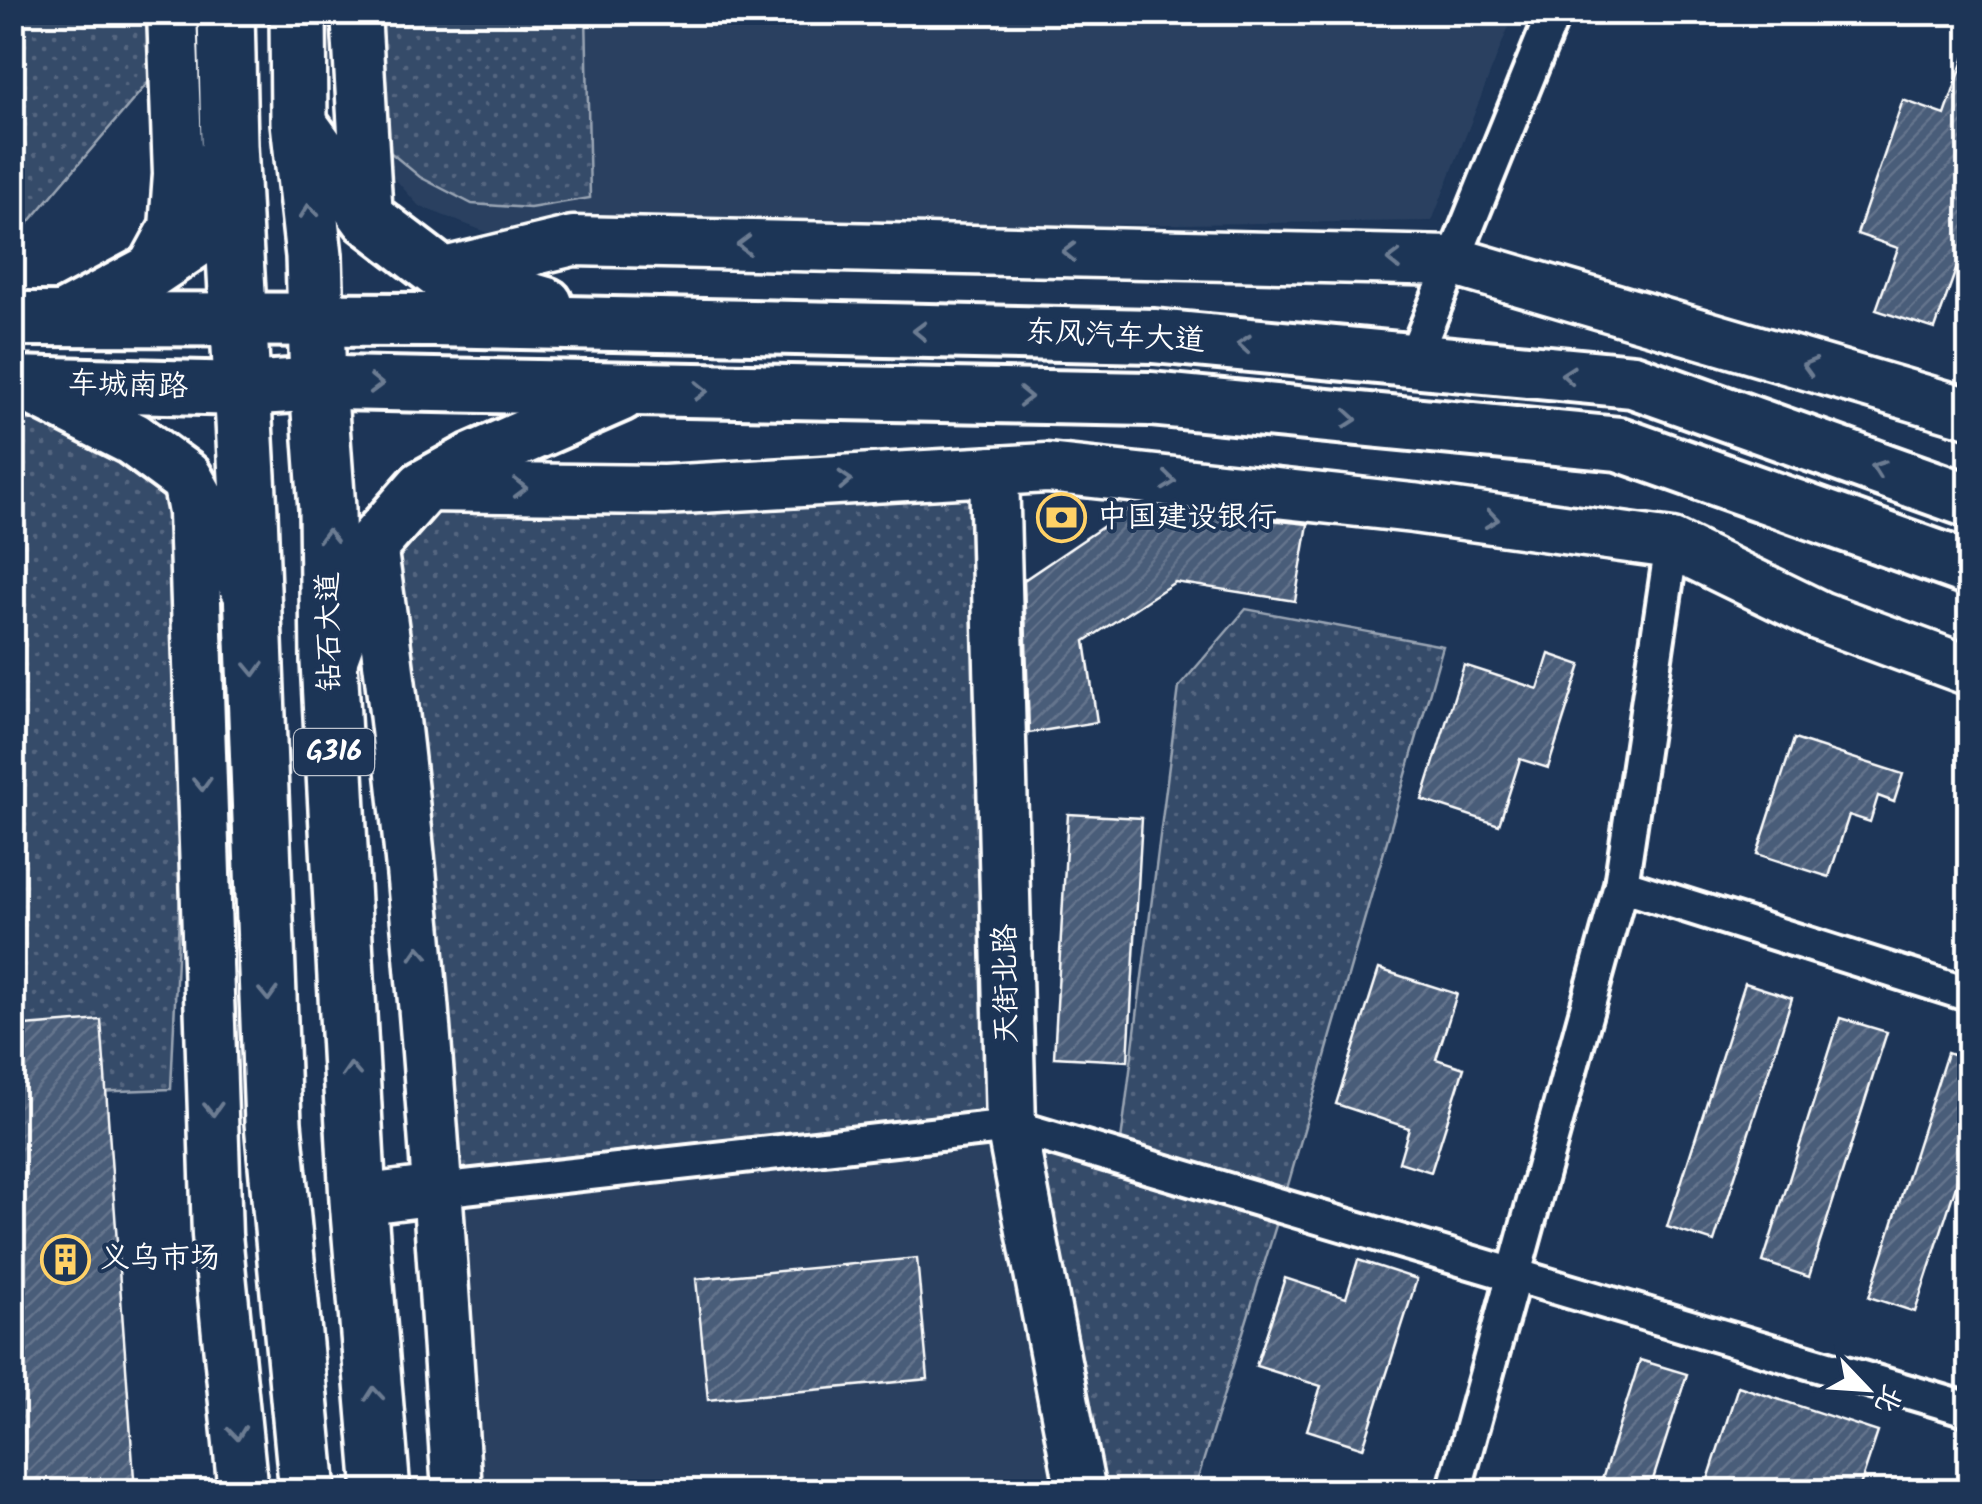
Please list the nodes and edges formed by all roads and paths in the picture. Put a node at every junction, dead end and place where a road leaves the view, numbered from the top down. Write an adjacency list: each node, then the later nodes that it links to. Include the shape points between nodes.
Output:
1 (172, 12): 10 (street, via 174,228)
2 (226, 12): 7 (highway, G316)
3 (298, 12): 6 (highway, 钻石大道 / G316)
4 (356, 12): 8 (street)
5 (1554, 12): 9 (street)
6 (300, 122): 8 (main road); 14 (highway, 钻石大道 / G316, one-way to 6)
7 (229, 145): 10 (main road, via 193,242); 13 (highway, G316)
8 (368, 218): 11 (main road)
9 (1452, 262): 11 (street, one-way to 11, via 573,241); 16 (street); 21 (street, one-way to 9)
10 (150, 272): 12 (main road)
11 (440, 274): 15 (main road)
12 (38, 319): 13 (main road)
13 (239, 320): 14 (main road, 东风汽车大道); 19 (highway, G316)
14 (317, 321): 15 (main road, 东风汽车大道); 18 (highway, 钻石大道 / G316)
15 (620, 324): 16 (main road, 东风汽车大道, one-way to 15, via 1154,336)
16 (1412, 360): 25 (main road, 东风汽车大道, one-way to 16, via 1633,381)
17 (17, 383): 19 (main road, 车城南路); 23 (main road, via 133,439)
18 (318, 383): 19 (main road, 东风汽车大道); 20 (main road, 东风汽车大道, one-way to 20); 30 (highway, 钻石大道 / G316, one-way to 18)
19 (243, 389): 29 (highway, G316)
20 (633, 390): 24 (main road); 28 (main road, 东风汽车大道, one-way to 28, via 1150,400 1619,444)
21 (1970, 413)
22 (994, 471): 24 (street, one-way to 22, via 664,490); 27 (street, one-way to 27, via 1067,470); 35 (street, 天街北路)
23 (186, 478): 29 (main road); 37 (street, one-way to 37, via 193,512)
24 (423, 488): 26 (main road)
25 (1970, 501)
26 (372, 544): 30 (main road); 36 (street, one-way to 26, via 418,931)
27 (1672, 544): 31 (street, via 1820,616); 32 (street)
28 (1970, 569)
29 (251, 594): 34 (highway, G316, one-way to 34)
30 (329, 661): 38 (highway, 钻石大道 / G316, one-way to 30)
31 (1970, 671)
32 (1620, 885): 33 (street); 39 (street)
33 (1970, 995)
34 (272, 1102): 37 (street); 42 (highway, G316)
35 (1011, 1126): 36 (street); 39 (street); 45 (street, 天街北路)
36 (438, 1190): 38 (street); 44 (street)
37 (215, 1193): 41 (street, one-way to 41)
38 (358, 1200): 43 (highway, 钻石大道 / G316, one-way to 38)
39 (1513, 1275): 40 (street); 46 (street)
40 (1970, 1410)
41 (243, 1492)
42 (308, 1492)
43 (382, 1492)
44 (457, 1492)
45 (1080, 1492)
46 (1454, 1492)

